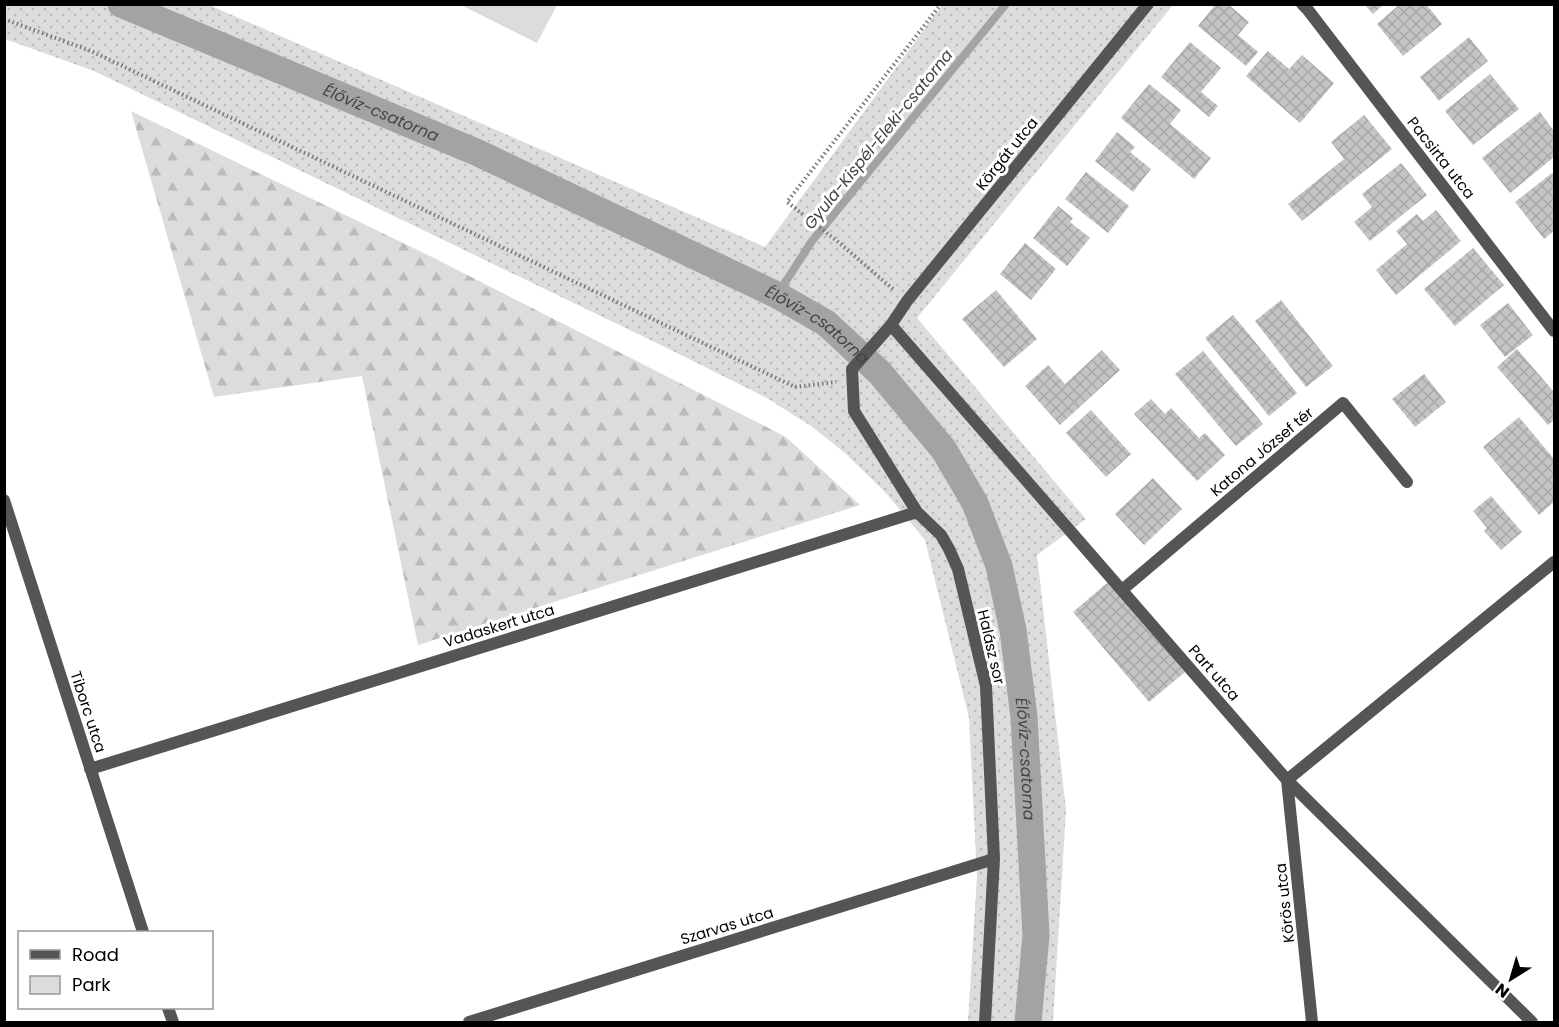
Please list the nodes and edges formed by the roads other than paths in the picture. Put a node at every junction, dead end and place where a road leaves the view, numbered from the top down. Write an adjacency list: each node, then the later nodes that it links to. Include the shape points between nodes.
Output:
1 (1148, 4): 3 (street, Körgát utca)
2 (1302, 4): 4 (street, Pacsirta utca)
3 (891, 325): 7 (street, Halász sor, via 852,374 854,411); 9 (street, Part utca)
4 (1554, 331)
5 (1407, 482): 9 (street, Katona József tér, via 1343,403)
6 (4, 500): 10 (street, Tiborc utca)
7 (917, 512): 10 (street, Vadaskert utca); 12 (street, Halász sor, via 940,535 958,569 986,686)
8 (1554, 562): 11 (street)
9 (1122, 590): 11 (street, Part utca)
10 (90, 769): 13 (street, Tiborc utca)
11 (1287, 780): 16 (street, Körös utca); 17 (street, Part utca)
12 (994, 859): 14 (street, Szarvas utca); 15 (street, Halász sor)
13 (142, 931)
14 (469, 1023)
15 (985, 1023)
16 (1312, 1023)
17 (1532, 1023)

